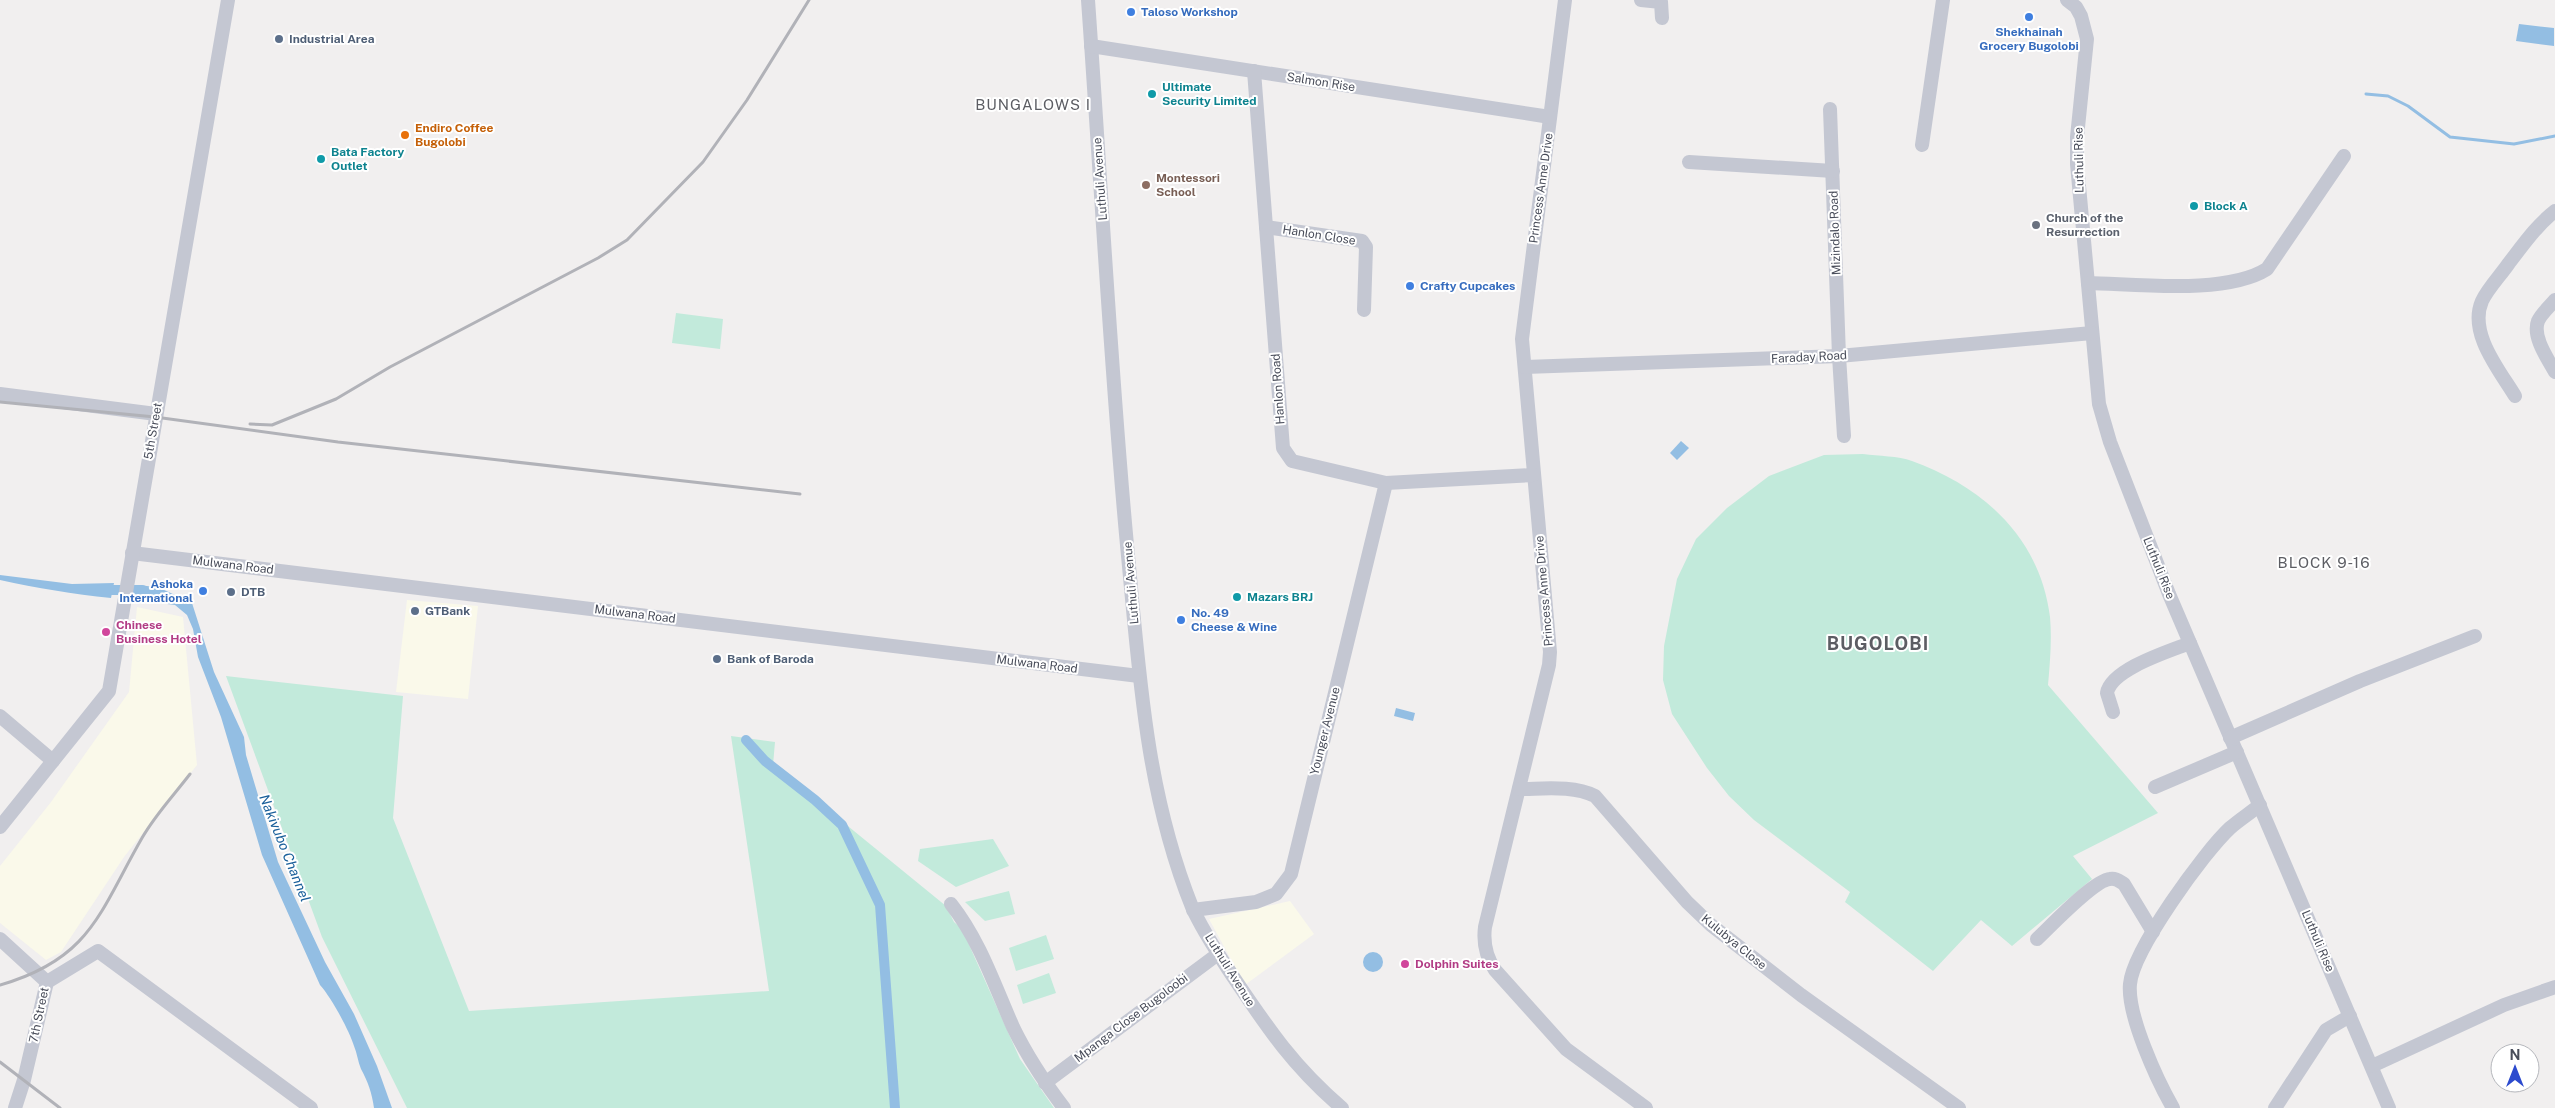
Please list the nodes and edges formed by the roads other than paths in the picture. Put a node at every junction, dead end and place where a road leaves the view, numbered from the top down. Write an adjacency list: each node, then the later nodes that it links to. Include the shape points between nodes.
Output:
1 (228, 0): 27 (street, 5th Street)
2 (1088, 0): 8 (street, Luthuli Avenue)
3 (1565, 0): 11 (street, Princess Anne Drive)
4 (1642, 0): 7 (street, via 1661,2)
5 (1943, 0): 12 (street)
6 (2067, 0): 18 (street, Luthuli Rise, via 2081,16 2087,39 2077,143)
7 (1662, 18)
8 (1091, 46): 9 (street, Salmon Rise); 34 (street, Luthuli Avenue, via 1121,476)
9 (1254, 71): 11 (street, Salmon Rise); 17 (street, Hanlon Road)
10 (1830, 109): 15 (street, Mizindalo Road)
11 (1550, 117): 23 (street, Princess Anne Drive, via 1523,320)
12 (1922, 145)
13 (2344, 156): 18 (street, via 2267,269 2259,274 2213,285)
14 (1689, 162): 15 (street)
15 (1832, 171): 22 (street, Mizindalo Road)
16 (2552, 218): 26 (street, via 2490,290 2479,313 2485,344)
17 (1266, 227): 20 (street, Hanlon Close, via 1362,241 1366,247); 30 (street, Hanlon Road, via 1286,455 1292,461)
18 (2088, 283): 21 (street, Luthuli Rise)
19 (2555, 300): 24 (street, via 2538,321 2537,330)
20 (1364, 310)
21 (2092, 333): 22 (street, Faraday Road); 33 (street, Luthuli Rise, via 2099,404 2110,442)
22 (1839, 356): 23 (street, Faraday Road); 28 (street, Mizindalo Road)
23 (1525, 367): 29 (street, Princess Anne Drive)
24 (2555, 372)
25 (0, 394): 27 (street)
26 (2514, 396)
27 (156, 414): 31 (street, 5th Street)
28 (1844, 436)
29 (1533, 475): 30 (street, Hanlon Road); 41 (street, Princess Anne Drive, via 1550,652 1547,680)
30 (1386, 482): 45 (street, Younger Avenue, via 1291,874 1276,894 1256,902)
31 (132, 553): 34 (street, Mulwana Road); 39 (street, 5th Street, via 109,691)
32 (2475, 636): 37 (street, via 2360,681)
33 (2190, 643): 35 (street, via 2148,659 2112,682 2107,693); 37 (street, Luthuli Rise)
34 (1139, 676): 45 (street, Luthuli Avenue, via 1146,738 1166,827)
35 (2113, 712)
36 (0, 716): 39 (street)
37 (2230, 738): 38 (street, Luthuli Rise)
38 (2237, 752): 40 (street); 42 (street, Luthuli Rise)
39 (53, 761): 43 (street, 5th Street)
40 (2155, 787)
41 (1519, 789): 59 (street, Princess Anne Drive, via 1485,926 1489,962 1566,1049); 60 (street, Kulubya Close, via 1568,790 1595,796 1686,902 1711,925 1801,995)
42 (2260, 805): 46 (street, via 2229,829 2209,850); 52 (street, Luthuli Rise)
43 (0, 827)
44 (951, 904): 54 (street, via 974,938 1015,1029)
45 (1193, 910): 49 (street, Luthuli Avenue)
46 (2153, 932): 48 (street, via 2124,884 2117,879 2109,879 2089,890); 61 (street, via 2130,982 2131,1005)
47 (0, 939): 50 (street, 7th Street)
48 (2036, 939)
49 (1218, 954): 54 (street, Mpanga Close Bugoloobi); 58 (street, Luthuli Avenue, via 1278,1044 1312,1083)
50 (47, 982): 55 (street, 7th Street); 56 (street, via 98,951)
51 (2555, 987): 53 (street, via 2504,1005)
52 (2350, 1016): 53 (street, Luthuli Rise); 62 (street, via 2326,1030)
53 (2372, 1066): 63 (street, Luthuli Rise)
54 (1045, 1083): 57 (street)
55 (15, 1108)
56 (311, 1108)
57 (1064, 1108)
58 (1342, 1108)
59 (1646, 1108)
60 (1959, 1108)
61 (2173, 1108)
62 (2275, 1108)
63 (2389, 1108)

